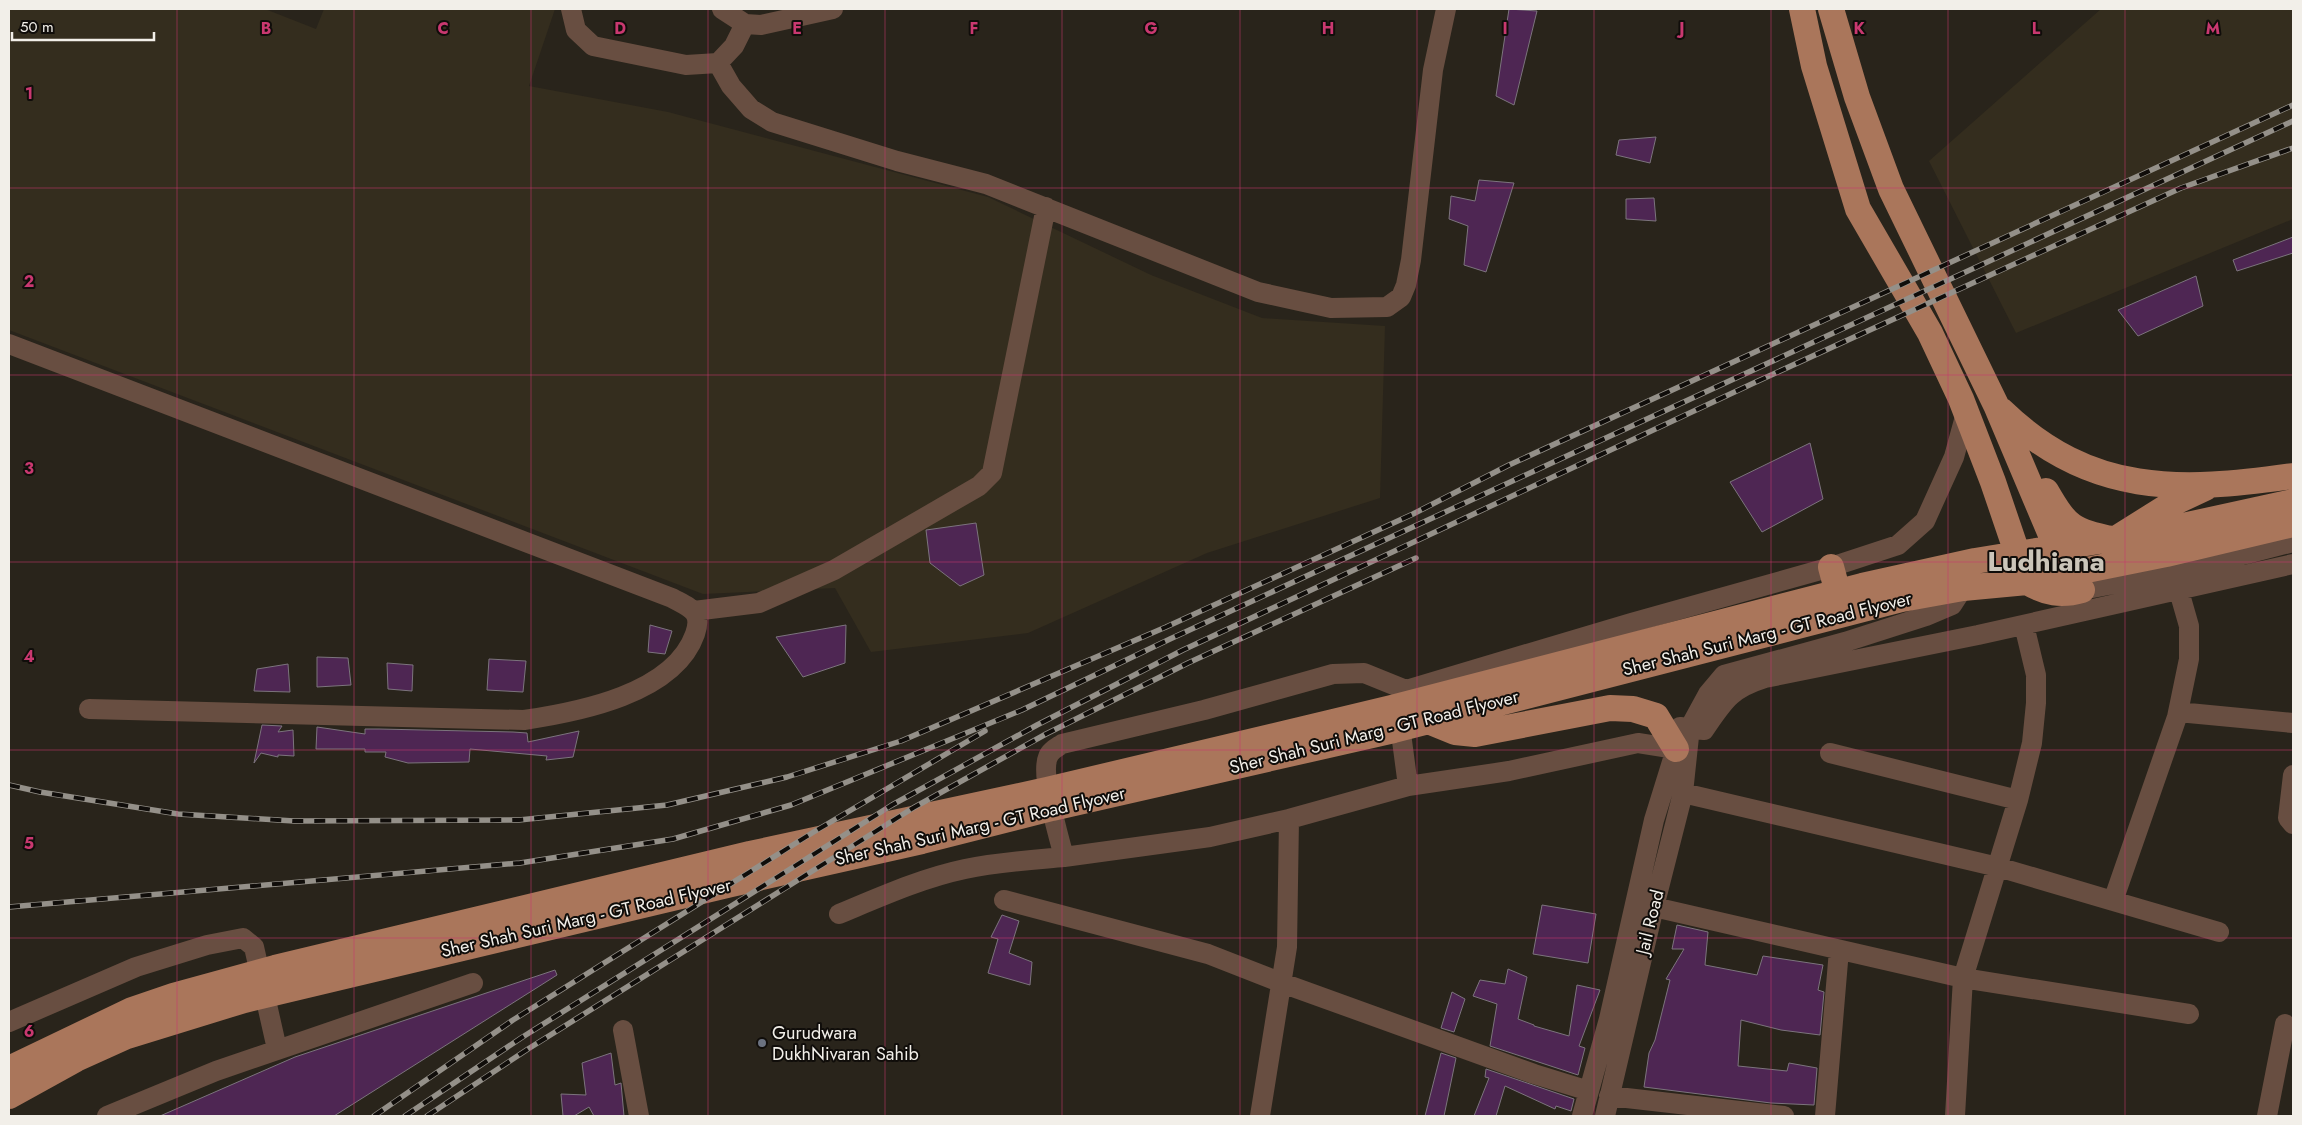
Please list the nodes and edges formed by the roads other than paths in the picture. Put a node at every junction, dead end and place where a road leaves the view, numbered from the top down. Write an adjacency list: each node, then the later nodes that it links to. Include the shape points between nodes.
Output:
1 (571, 9): 8 (street, via 576,30 593,46 686,65)
2 (722, 9): 7 (street)
3 (833, 9): 7 (street, via 772,23)
4 (1446, 9): 9 (street, via 1433,70 1412,260 1401,297 1386,307 1331,308 1258,292)
5 (1802, 9): 12 (main road, via 1814,66 1858,209 1930,334)
6 (1831, 9): 11 (main road, via 1857,97 1891,189)
7 (745, 24): 8 (street, via 734,46)
8 (718, 63): 9 (street, via 731,86 751,109 772,122 897,161 986,184)
9 (1046, 207): 28 (street, via 992,473 979,486 834,570 759,603)
10 (9, 344): 28 (street, via 585,564 672,598)
11 (1997, 407): 14 (main road, via 2050,450 2094,472 2129,480); 17 (main road, via 2058,513 2072,528); 19 (main road)
12 (1966, 413): 20 (main road, via 1994,482); 22 (street, via 1954,457 1925,521 1898,545)
13 (2293, 476): 14 (main road)
14 (2210, 485): 17 (main road, via 2173,503)
15 (2293, 502): 17 (main road)
16 (2293, 524): 23 (main road)
17 (2114, 540): 19 (main road, Sher Shah Suri Marg - GT Road Flyover)
18 (2293, 542): 25 (street, via 2177,572)
19 (2057, 549): 20 (main road, Sher Shah Suri Marg - GT Road Flyover)
20 (2018, 556): 23 (main road); 27 (main road, Sher Shah Suri Marg - GT Road Flyover, via 1975,561)
21 (2293, 564): 26 (street)
22 (1831, 567): 27 (main road); 30 (street, via 1622,625)
23 (2027, 582): 24 (main road, Sher Shah Suri Marg - GT Road Flyover); 25 (main road, via 2065,595)
24 (1963, 588): 33 (main road, Sher Shah Suri Marg - GT Road Flyover, via 1902,599); 35 (street, via 1952,605 1918,619 1724,675 1708,694)
25 (2082, 590)
26 (2179, 591): 29 (street); 32 (street, via 2189,626 2189,659)
27 (1838, 593): 60 (main road, Sher Shah Suri Marg - GT Road Flyover, via 1373,713 1038,792 750,854 275,968 132,1010)
28 (694, 611): 31 (street, via 698,620 692,641 667,672 628,693 571,713 524,720 486,720)
29 (2024, 625): 35 (street, via 1765,678 1733,692 1704,730); 41 (street, via 2036,675 2036,703 2032,743)
30 (1401, 697): 39 (street); 44 (street, via 1364,673 1334,674 1062,744 1048,756 1045,766)
31 (89, 709)
32 (2178, 712): 34 (street); 47 (street)
33 (1428, 721): 36 (main road, via 1454,732 1475,734 1610,708 1633,709 1656,716); 62 (main road, Sher Shah Suri Marg - GT Road Flyover, via 244,1000 127,1036 76,1059)
34 (2293, 723)
35 (1690, 727): 36 (street); 40 (street, Jail Road)
36 (1670, 738): 39 (street, via 1509,771); 61 (street, Jail Road, via 1609,1019)
37 (1830, 753): 41 (street)
38 (2293, 775): 43 (street, via 2288,818)
39 (1408, 786): 42 (street)
40 (1683, 793): 45 (street); 48 (street, Jail Road)
41 (2018, 800): 45 (street)
42 (1289, 819): 44 (street, via 1210,837); 54 (street)
43 (2293, 824)
44 (1064, 857): 49 (street, via 964,869 909,885)
45 (1998, 867): 47 (street); 52 (street)
46 (1004, 900): 54 (street, via 1208,954)
47 (2113, 901): 50 (street)
48 (1654, 906): 51 (street); 63 (street, Jail Road)
49 (839, 914)
50 (2220, 932)
51 (1839, 950): 52 (street); 70 (street)
52 (1962, 978): 55 (street); 71 (street)
53 (473, 983): 59 (street)
54 (1282, 984): 61 (street); 66 (street)
55 (2189, 1014)
56 (9, 1022): 59 (street, via 136,967 207,945 244,938 254,947)
57 (2285, 1024): 72 (street)
58 (623, 1030): 65 (street)
59 (277, 1049): 64 (street)
60 (9, 1069)
61 (1589, 1091): 67 (street, Jail Road)
62 (9, 1096)
63 (1609, 1096): 68 (street, Jail Road); 69 (street)
64 (107, 1116)
65 (640, 1116)
66 (1260, 1116)
67 (1582, 1116)
68 (1604, 1116)
69 (1784, 1116)
70 (1825, 1116)
71 (1956, 1116)
72 (2267, 1116)

